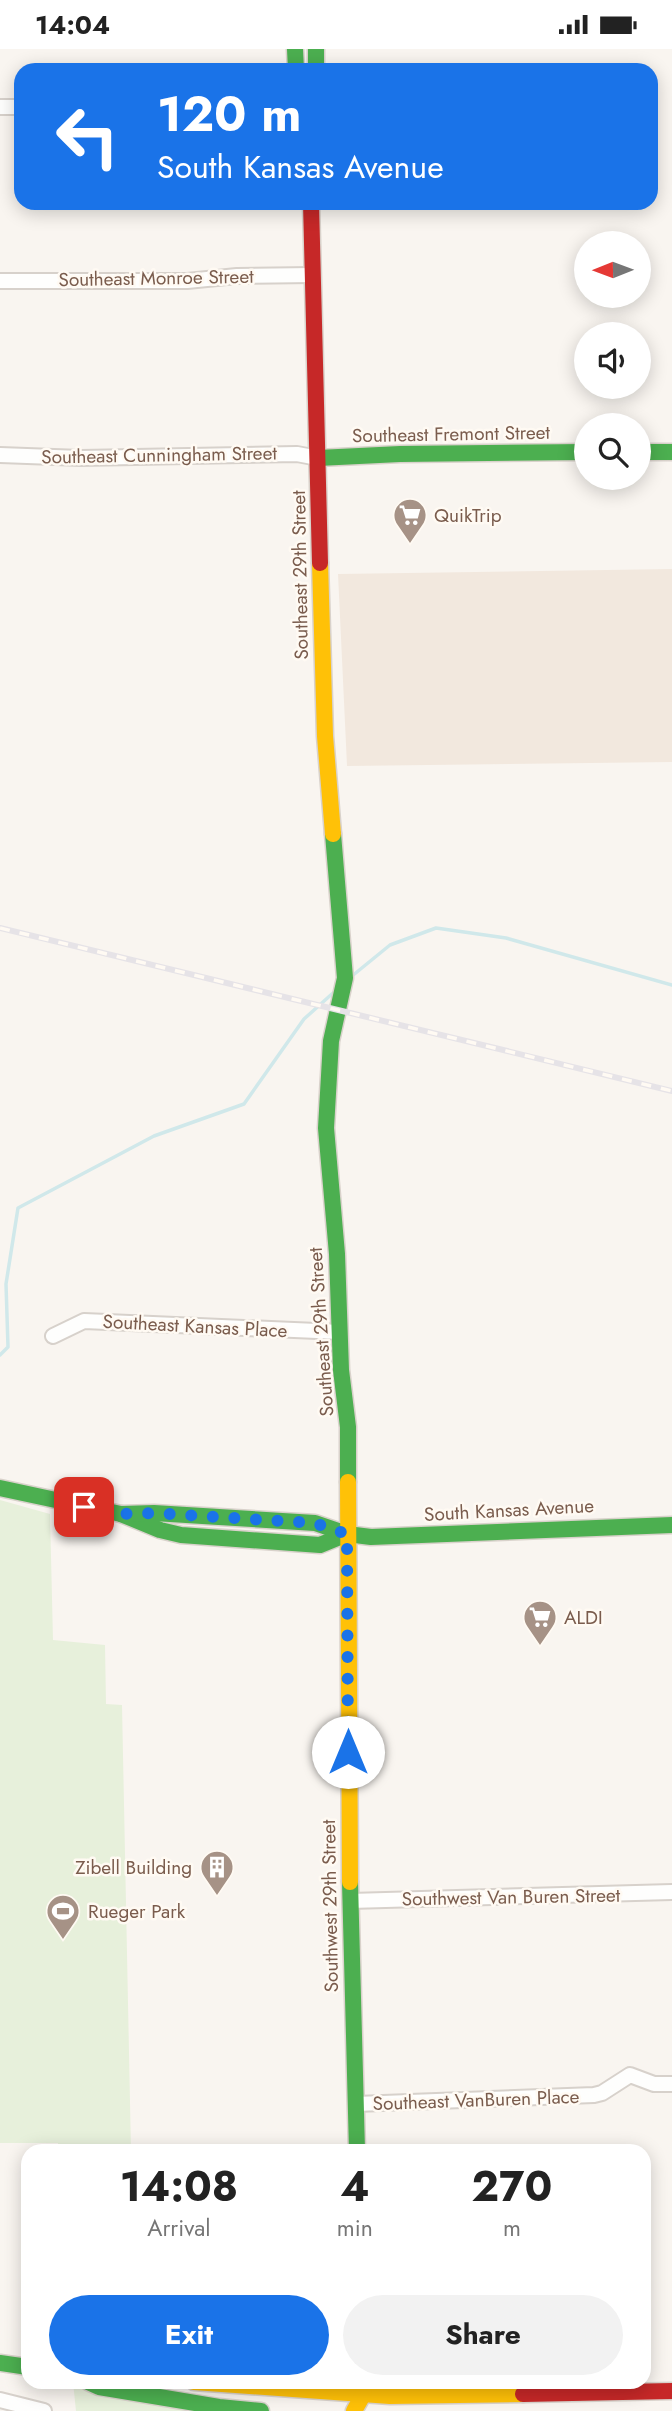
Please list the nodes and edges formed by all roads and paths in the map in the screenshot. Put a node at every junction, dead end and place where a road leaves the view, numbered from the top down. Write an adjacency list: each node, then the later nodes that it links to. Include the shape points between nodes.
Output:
1 (311, 210): 2 (main road, Southeast 29th Street)
2 (313, 275): 3 (street, Southeast Monroe Street, via 187,281); 8 (main road, Southeast 29th Street)
3 (0, 281)
4 (672, 451): 6 (main road)
5 (574, 452): 8 (main road, Southeast Fremont Street)
6 (651, 452)
7 (0, 455): 8 (street, Southeast Cunningham Street, via 297,454)
8 (318, 458): 9 (main road, Southeast 29th Street, via 325,736 345,978 331,1041 326,1128)
9 (340, 1332): 10 (street, Southeast Kansas Place, via 84,1321); 13 (main road, Southeast 29th Street, via 348,1427)
10 (53, 1336)
11 (0, 1488): 13 (main road, South Kansas Avenue, via 121,1514 314,1523)
12 (672, 1525): 13 (main road, South Kansas Avenue, via 482,1534)
13 (347, 1534): 15 (main road, Southwest 29th Street)
14 (672, 1892): 15 (street, Southwest Van Buren Street)
15 (350, 1901): 17 (main road, Southwest 29th Street)
16 (672, 2084): 17 (street, Southeast VanBuren Place, via 654,2084 630,2075 594,2095)
17 (356, 2104): 18 (main road, Southwest 29th Street)
18 (357, 2144)
19 (0, 2363): 20 (main road)
20 (21, 2367)
21 (116, 2389): 28 (main road)
22 (364, 2389): 29 (main road)
23 (364, 2389): 30 (main road)
24 (467, 2389): 25 (main road)
25 (672, 2391)
26 (0, 2400): 27 (street)
27 (44, 2411)
28 (261, 2411)
29 (354, 2411)
30 (370, 2411)

